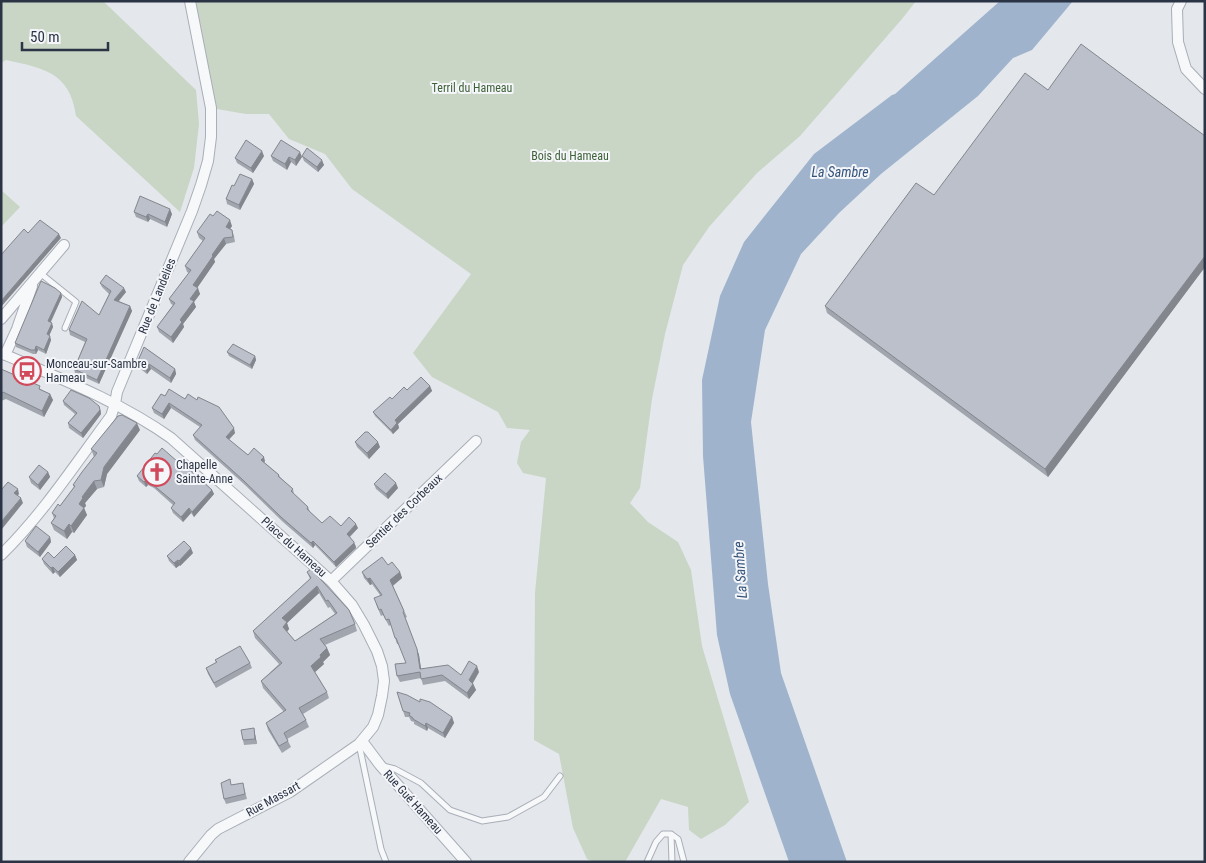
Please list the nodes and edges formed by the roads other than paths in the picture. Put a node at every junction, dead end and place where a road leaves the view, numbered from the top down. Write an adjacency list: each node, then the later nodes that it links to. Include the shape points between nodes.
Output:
1 (190, 1): 9 (street, Rue de Landelies, via 211,108 208,161 192,211 117,392)
2 (1181, 1): 3 (street, via 1177,9 1178,42 1186,69)
3 (1205, 90)
4 (64, 245): 5 (street)
5 (37, 276): 6 (street); 7 (lane, via 76,302); 8 (street, via 17,329)
6 (1, 319)
7 (65, 328)
8 (3, 354): 9 (street, Place du Hameau)
9 (115, 404): 11 (street, Rue de Landelies, via 111,416 39,513); 12 (street, Place du Hameau, via 171,438)
10 (476, 441): 12 (street, Sentier des Corbeaux)
11 (1, 555)
12 (331, 581): 13 (street, Place du Hameau, via 352,605 382,666 384,681 378,715)
13 (360, 742): 14 (street, Rue Gué Hameau); 17 (street, Rue Massart, via 290,792 218,829); 18 (lane)
14 (380, 765): 15 (lane, via 421,783 450,810 482,821 508,817 544,797); 19 (street, Rue Gué Hameau)
15 (560, 776)
16 (672, 834): 20 (lane, via 663,834); 21 (lane); 22 (lane, via 678,839)
17 (189, 862)
18 (386, 862)
19 (466, 862)
20 (646, 862)
21 (672, 862)
22 (684, 862)

